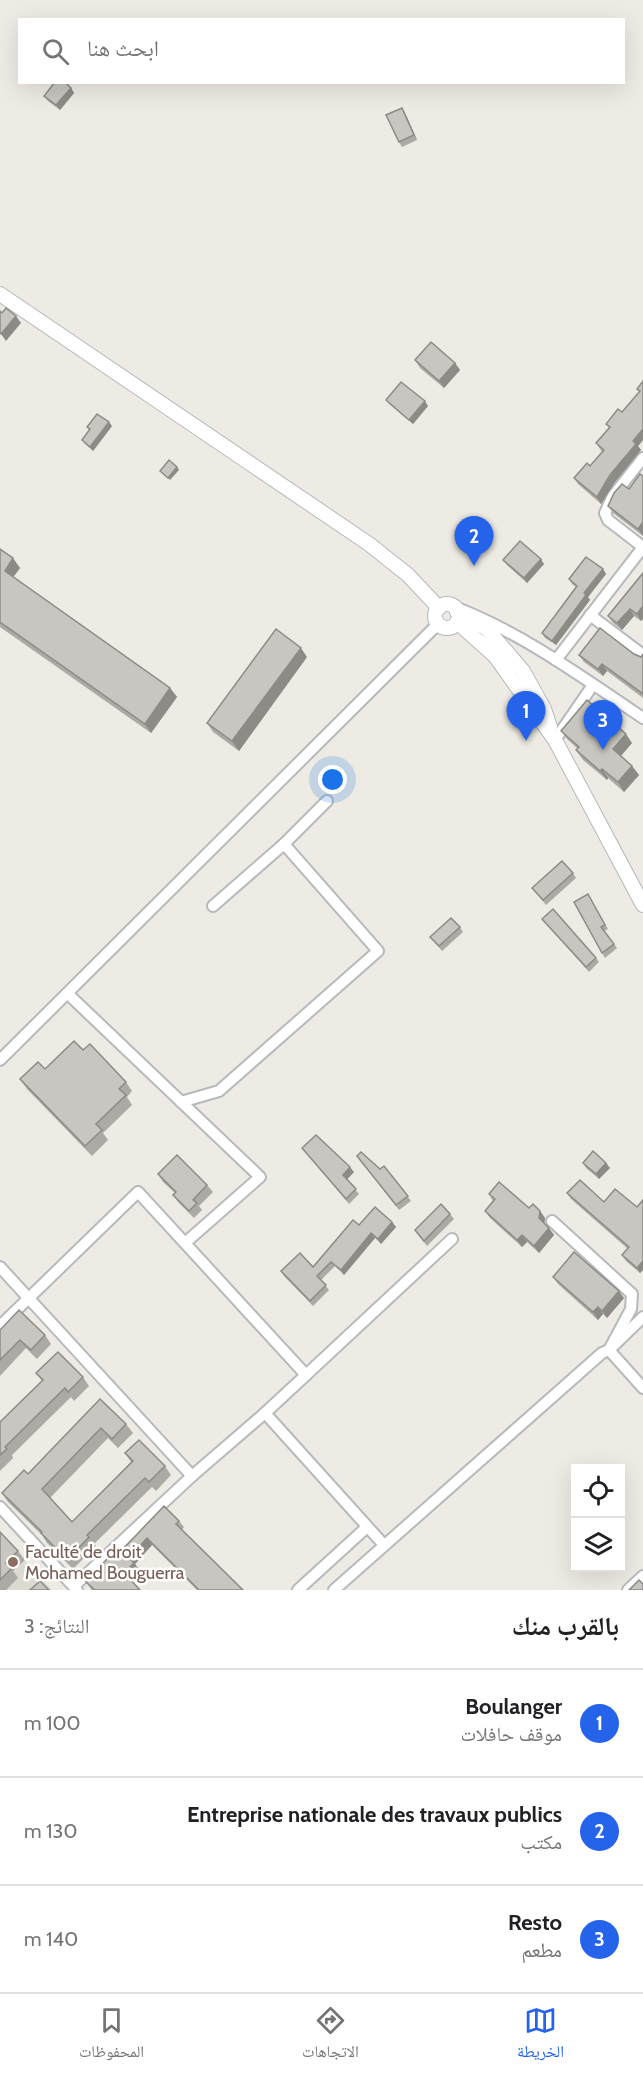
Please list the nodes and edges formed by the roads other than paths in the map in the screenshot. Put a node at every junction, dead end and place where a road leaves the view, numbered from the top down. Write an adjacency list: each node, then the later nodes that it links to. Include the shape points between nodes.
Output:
1 (0, 294): 4 (main road, via 369,544)
2 (643, 458): 3 (street, via 613,496 605,513 608,520)
3 (643, 547): 5 (street)
4 (451, 612): 6 (main road, via 435,614); 6 (main road, via 449,628); 8 (street, via 482,617); 11 (main road, via 495,656)
5 (590, 615): 7 (street); 8 (street)
6 (438, 624): 16 (street)
7 (643, 655)
8 (556, 660): 9 (street)
9 (593, 685): 10 (street); 11 (street)
10 (643, 718)
11 (555, 740): 14 (main road)
12 (327, 801): 13 (street)
13 (284, 844): 15 (street); 18 (street, via 378,951 219,1091)
14 (643, 905)
15 (213, 906)
16 (68, 994): 17 (street); 18 (street)
17 (0, 1060)
18 (181, 1102): 21 (street, via 261,1177)
19 (552, 1221): 26 (street, via 632,1294 631,1309)
20 (452, 1239): 27 (street)
21 (185, 1243): 23 (street, via 138,1192); 27 (street)
22 (0, 1267): 23 (street)
23 (29, 1298): 25 (street); 30 (street)
24 (643, 1317): 26 (street)
25 (0, 1326)
26 (609, 1350): 28 (street); 33 (street)
27 (306, 1375): 29 (street)
28 (643, 1388)
29 (265, 1413): 30 (street); 32 (street)
30 (192, 1476): 35 (street)
31 (0, 1507): 35 (street)
32 (367, 1527): 33 (street); 36 (street)
33 (384, 1545): 37 (street)
34 (643, 1576): 38 (street)
35 (76, 1588)
36 (298, 1590)
37 (334, 1590)
38 (628, 1590)

